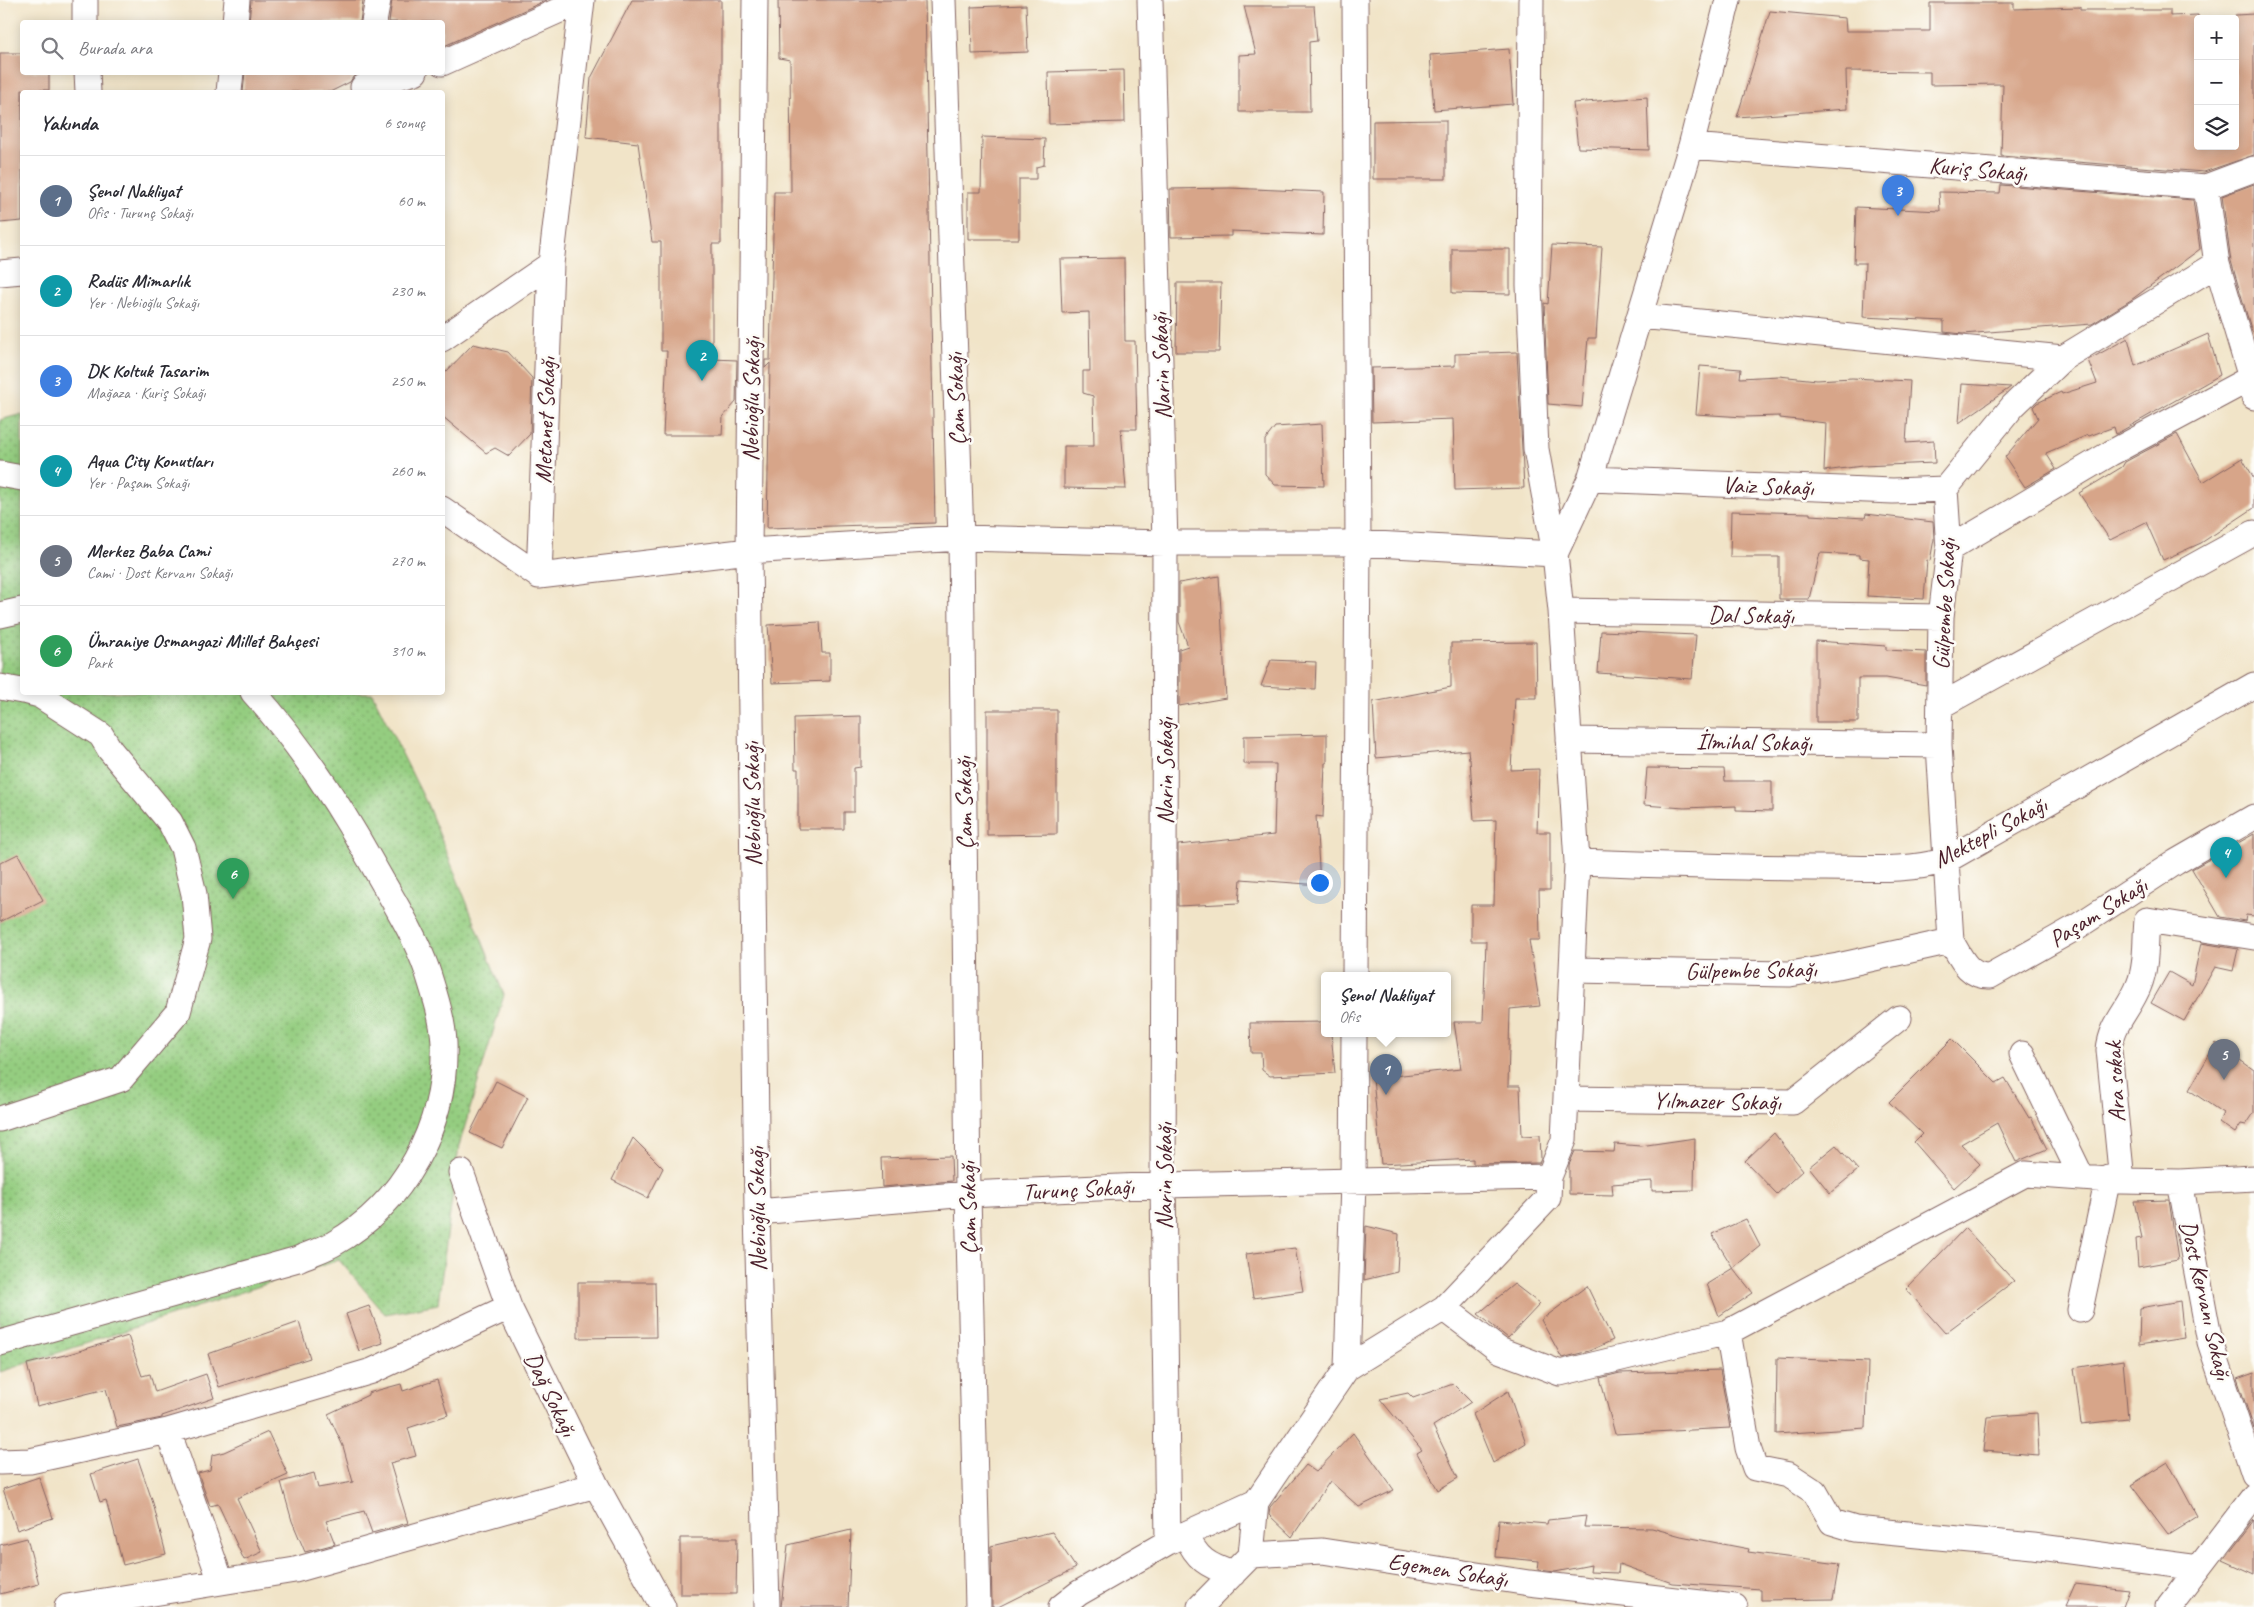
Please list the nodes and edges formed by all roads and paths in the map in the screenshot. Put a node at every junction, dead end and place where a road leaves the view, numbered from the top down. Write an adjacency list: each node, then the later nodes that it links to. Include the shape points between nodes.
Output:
1 (84, 0): 11 (street)
2 (237, 0): 12 (street)
3 (378, 0): 13 (street)
4 (582, 0): 14 (street); 24 (street, Metanet Sokağı)
5 (755, 0): 42 (street, Nebioğlu Sokağı)
6 (943, 0): 38 (street, Çam Sokağı)
7 (1150, 0): 40 (street, Narin Sokağı)
8 (1355, 0): 39 (street)
9 (1531, 0): 43 (street, via 1530,324 1536,449)
10 (1728, 0): 21 (street)
11 (85, 20)
12 (235, 20)
13 (374, 20)
14 (445, 62)
15 (87, 75): 19 (street)
16 (231, 75): 20 (street)
17 (401, 75): 18 (street)
18 (360, 84)
19 (88, 90)
20 (229, 90)
21 (1691, 146): 23 (street, Kuriş Sokağı); 28 (street)
22 (2254, 169): 23 (street)
23 (2206, 187): 25 (street)
24 (551, 264): 29 (street); 44 (street, Metanet Sokağı)
25 (2217, 264): 30 (street); 31 (street)
26 (20, 271): 27 (street)
27 (0, 273)
28 (1640, 316): 30 (street); 34 (street)
29 (445, 337)
30 (2063, 358): 35 (street, via 2013,406)
31 (2252, 387): 41 (street, via 2111,453)
32 (0, 474): 33 (street)
33 (20, 478)
34 (1590, 479): 35 (street, Vaiz Sokağı, via 1893,491); 43 (street)
35 (1946, 489): 41 (street, Gülpembe Sokağı)
36 (445, 511): 44 (street)
37 (2254, 533): 54 (street)
38 (961, 538): 40 (street); 42 (street); 79 (street, Çam Sokağı)
39 (1358, 543): 40 (street); 43 (street); 65 (street)
40 (1165, 544): 78 (street, Narin Sokağı)
41 (1949, 550): 48 (street, Gülpembe Sokağı)
42 (749, 551): 44 (street); 80 (street, Nebioğlu Sokağı)
43 (1555, 554): 46 (street)
44 (539, 576)
45 (20, 610): 47 (street)
46 (1561, 611): 48 (street, Dal Sokağı); 55 (street)
47 (0, 615)
48 (1941, 618): 54 (street, Gülpembe Sokağı)
49 (2254, 685): 58 (street, Mektepli Sokağı)
50 (0, 687): 51 (street)
51 (20, 691)
52 (39, 695): 70 (street, via 101,735 170,822 183,848 194,894 198,939 178,1012 121,1079)
53 (256, 695): 85 (street, via 296,743 328,790 413,938 426,969 444,1041 440,1092 421,1153 397,1190 369,1219 332,1244 298,1259)
54 (1940, 706): 56 (street, Gülpembe Sokağı)
55 (1569, 740): 56 (street, İlmihal Sokağı); 59 (street)
56 (1939, 744): 58 (street, Gülpembe Sokağı)
57 (2254, 817): 60 (street, Paşam Sokağı)
58 (1946, 860): 59 (street, Mektepli Sokağı, via 1904,868); 63 (street, Gülpembe Sokağı)
59 (1577, 862): 64 (street)
60 (2129, 893): 61 (street); 63 (street, Paşam Sokağı, via 1990,976 1973,973)
61 (2147, 920): 62 (street); 75 (street, Ara sokak, via 2140,984 2110,1037 2108,1050)
62 (2254, 937)
63 (1951, 941): 64 (street, Gülpembe Sokağı, via 1790,974)
64 (1573, 970): 69 (street)
65 (1355, 972)
66 (1899, 1018): 69 (street, Yılmazer Sokağı, via 1793,1102)
67 (1354, 1037): 76 (street)
68 (2022, 1054): 72 (street)
69 (1566, 1099): 73 (street, via 1564,1140)
70 (0, 1119)
71 (461, 1172): 81 (street, Dağ Sokağı)
72 (2081, 1176): 75 (street); 84 (street, via 2025,1174)
73 (1549, 1177): 76 (street, Turunç Sokağı); 82 (street, via 1548,1198)
74 (2254, 1178): 77 (street)
75 (2115, 1179): 77 (street); 83 (street, Ara sokak)
76 (1353, 1182): 78 (street, Turunç Sokağı); 86 (street)
77 (2180, 1182): 89 (street, Dost Kervanı Sokağı, via 2210,1342)
78 (1163, 1185): 79 (street, Turunç Sokağı); 93 (street, Narin Sokağı)
79 (968, 1194): 80 (street, Turunç Sokağı); 101 (street, Çam Sokağı)
80 (757, 1212): 100 (street, Nebioğlu Sokağı)
81 (509, 1307): 87 (street, via 372,1370); 90 (street, Dağ Sokağı)
82 (1444, 1308): 84 (street, via 1499,1350 1560,1374); 86 (street)
83 (2080, 1310)
84 (1728, 1332): 95 (street, via 1748,1448 1755,1468 1789,1475 1815,1492 1832,1522 1855,1529 2034,1546)
85 (0, 1343)
86 (1347, 1368): 92 (street)
87 (168, 1430): 88 (street, via 30,1461); 97 (street)
88 (0, 1462)
89 (2254, 1474)
90 (596, 1485): 97 (street, via 294,1570); 99 (street, Dağ Sokağı)
91 (2254, 1496): 95 (street)
92 (1256, 1502): 93 (street); 94 (street)
93 (1177, 1538): 96 (street, via 1200,1559); 102 (street, via 1079,1593)
94 (1251, 1556): 96 (street); 104 (street, Egemen Sokağı, via 1322,1551 1529,1583)
95 (2199, 1568): 105 (street)
96 (1233, 1574): 103 (street)
97 (221, 1582): 98 (street)
98 (67, 1607)
99 (663, 1607)
100 (767, 1607)
101 (978, 1607)
102 (1061, 1607)
103 (1200, 1607)
104 (1735, 1607)
105 (2169, 1607)

